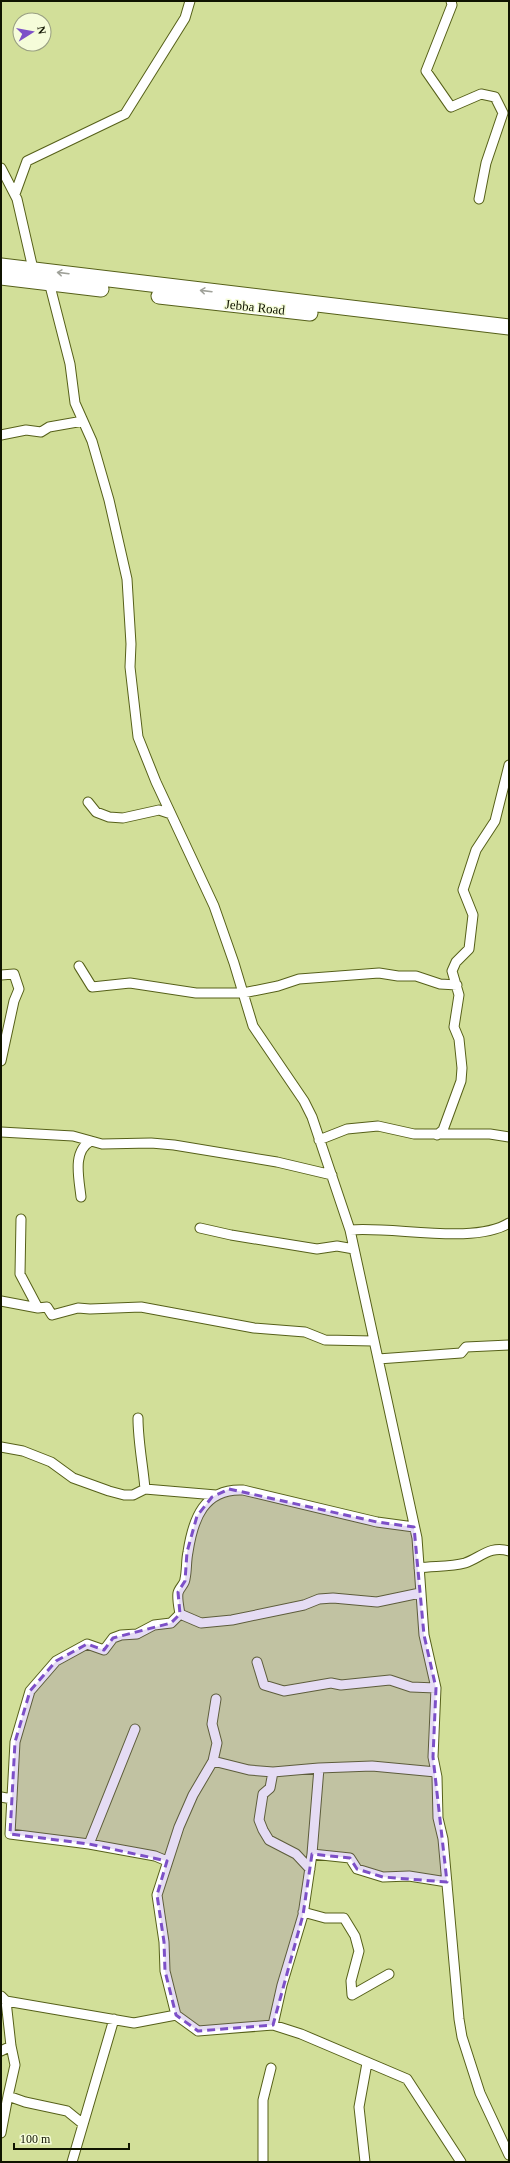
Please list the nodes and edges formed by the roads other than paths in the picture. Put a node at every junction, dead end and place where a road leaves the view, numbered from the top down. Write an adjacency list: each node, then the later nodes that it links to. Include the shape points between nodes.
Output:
1 (190, 1): 4 (street, via 185,18 124,114 27,161)
2 (451, 1): 5 (street, via 452,5 426,71 451,107 481,94 495,97 503,113 486,163)
3 (1, 168): 4 (street)
4 (15, 194): 7 (street)
5 (479, 199)
6 (1, 266): 7 (highway)
7 (33, 269): 10 (highway, one-way to 7)
8 (1, 276): 9 (highway, Jebba Road)
9 (49, 282): 11 (highway, Jebba Road); 12 (street, via 70,364 75,403)
10 (509, 327)
11 (509, 338)
12 (83, 420): 13 (street, via 49,427 41,432 26,430); 16 (street, via 102,474 127,579 130,667 138,737)
13 (1, 435)
14 (509, 765): 19 (street, via 495,821 476,850 463,890 473,915 469,949 456,962 452,971)
15 (88, 802): 16 (street, via 96,812 109,817 123,818 159,810)
16 (171, 814): 20 (street, via 214,906)
17 (79, 966): 20 (street, via 92,987 130,983 196,993)
18 (1, 975): 21 (street, via 14,974 19,989)
19 (457, 985): 20 (street, via 440,984 416,976 379,972 299,979); 22 (street, via 459,995 454,1027 459,1040 462,1068 461,1081)
20 (242, 993): 27 (street, via 253,1026 304,1101)
21 (1, 1061)
22 (447, 1120): 24 (street); 25 (street, via 443,1130)
23 (1, 1132): 28 (street, via 73,1136)
24 (458, 1134): 25 (street); 26 (street)
25 (437, 1135): 27 (street, via 414,1134 378,1126 346,1128)
26 (509, 1137)
27 (319, 1140): 29 (street)
28 (91, 1141): 29 (street, via 102,1144 151,1143 180,1146 277,1162); 30 (street, via 84,1145 79,1158)
29 (332, 1175): 34 (street)
30 (81, 1197)
31 (21, 1219): 37 (street, via 20,1274)
32 (509, 1223): 34 (street, via 500,1229 485,1233)
33 (200, 1228): 35 (street, via 317,1250 336,1246)
34 (350, 1230): 35 (street)
35 (354, 1249): 38 (street)
36 (1, 1301): 37 (street)
37 (38, 1308): 38 (street, via 47,1307 52,1315 78,1308 90,1310 141,1307 254,1328 305,1332 325,1340)
38 (373, 1341): 40 (street)
39 (509, 1345): 40 (street, via 466,1347 461,1353)
40 (378, 1359): 45 (street)
41 (138, 1418): 43 (street, via 138,1439 143,1458)
42 (1, 1447): 43 (street, via 24,1451 51,1462 73,1478 109,1491 133,1495)
43 (145, 1489): 44 (street)
44 (216, 1495): 45 (street, via 229,1490 243,1490 377,1522); 49 (street, via 203,1506 197,1516 187,1552 185,1581 178,1592)
45 (414, 1527): 47 (street)
46 (509, 1551): 47 (street, via 493,1550 465,1563)
47 (419, 1568): 48 (street)
48 (420, 1592): 49 (street, via 377,1602 333,1598 232,1620 201,1623); 51 (street, via 424,1635)
49 (180, 1614): 59 (street, via 171,1623 154,1625 137,1634 113,1638 104,1650 87,1644 56,1661 30,1691 15,1742)
50 (257, 1662): 51 (street, via 264,1685 284,1691 330,1683 341,1685 390,1680 411,1686)
51 (436, 1688): 57 (street, via 433,1724 433,1757)
52 (216, 1699): 54 (street, via 212,1724 217,1743)
53 (135, 1729): 60 (street)
54 (213, 1761): 56 (street, via 249,1770); 62 (street, via 193,1795)
55 (319, 1768): 56 (street); 57 (street, via 372,1766); 61 (street)
56 (273, 1772): 63 (street, via 270,1788 263,1794 259,1820 269,1840 296,1854)
57 (436, 1772): 64 (street, via 436,1802)
58 (1, 1798): 59 (street)
59 (12, 1799): 60 (street, via 10,1834)
60 (89, 1844): 62 (street)
61 (312, 1854): 63 (street); 64 (street, via 350,1858 357,1869 383,1876 409,1876)
62 (167, 1860): 68 (street, via 157,1895 164,1942 165,1971)
63 (310, 1869): 65 (street)
64 (447, 1882): 78 (street, via 454,1983 462,2037 480,2093)
65 (303, 1912): 66 (street, via 325,1918 344,1918 355,1936 358,1950 351,1981 352,1995); 70 (street)
66 (389, 1974)
67 (4, 1998): 69 (street); 71 (street)
68 (176, 2015): 69 (street, via 134,2023); 70 (street, via 198,2031)
69 (114, 2019): 76 (street)
70 (273, 2025): 73 (street, via 301,2034)
71 (11, 2046): 72 (street); 75 (street, via 15,2065)
72 (1, 2051)
73 (368, 2063): 81 (street, via 360,2107); 82 (street, via 407,2079)
74 (271, 2068): 80 (street, via 263,2100)
75 (8, 2096): 76 (street, via 67,2111); 77 (street)
76 (83, 2124): 79 (street)
77 (1, 2133)
78 (509, 2155)
79 (72, 2162)
80 (263, 2162)
81 (365, 2162)
82 (461, 2162)

